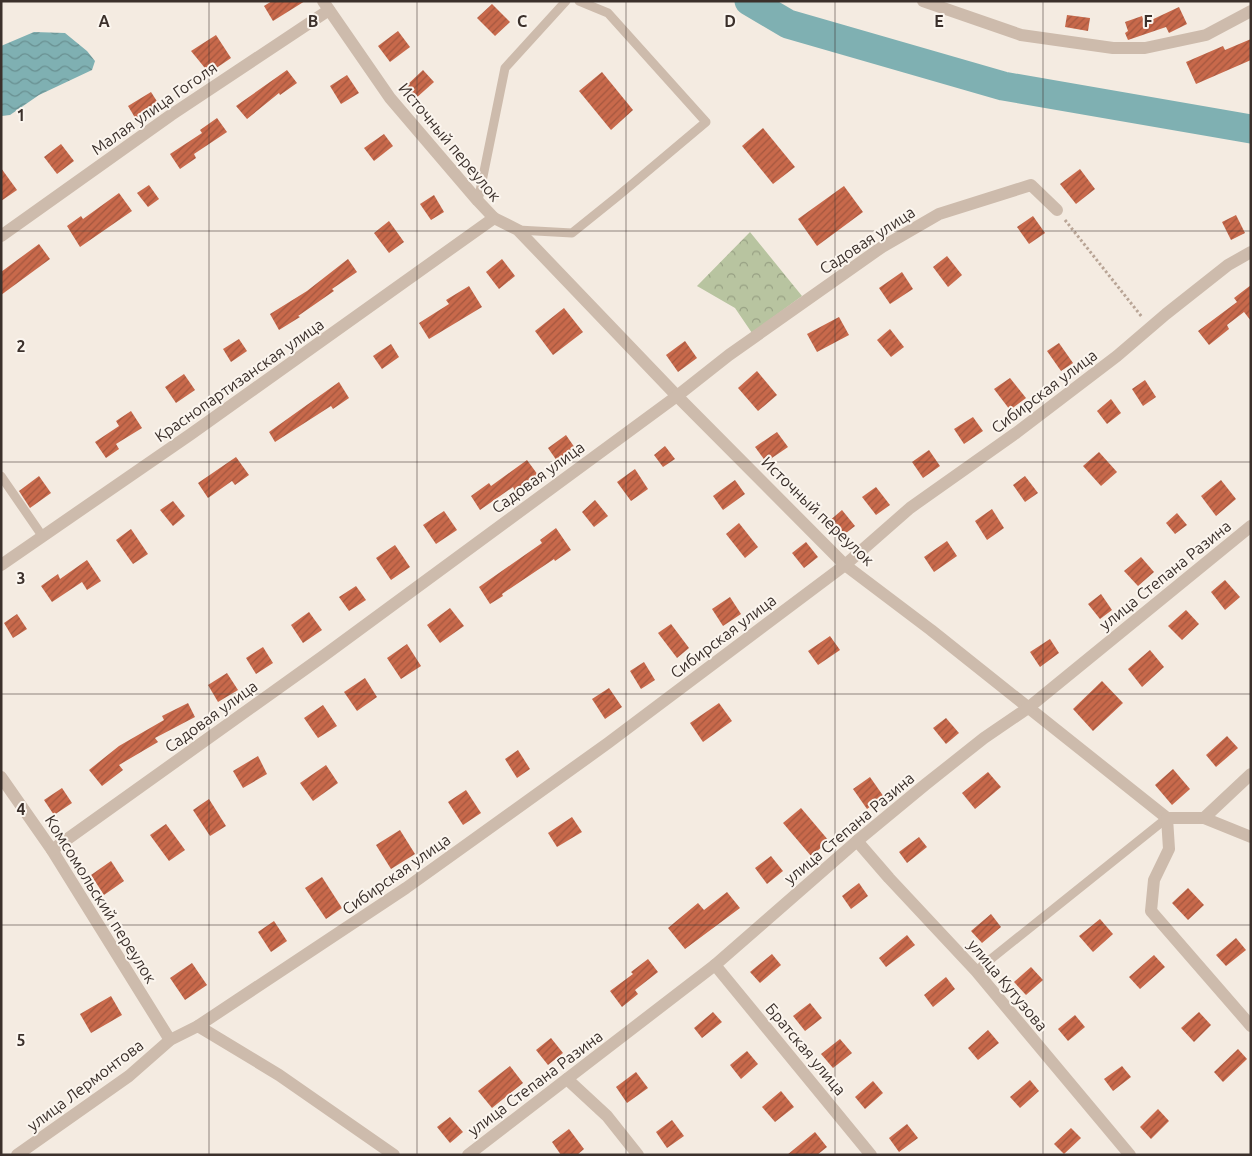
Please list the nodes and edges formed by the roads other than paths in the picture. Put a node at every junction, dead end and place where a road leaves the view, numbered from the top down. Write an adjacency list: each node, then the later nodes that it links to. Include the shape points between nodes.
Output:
1 (566, 1): 6 (lane, via 505,68)
2 (580, 1): 9 (lane, via 608,13 706,122 572,233)
3 (923, 1): 5 (street, via 1021,35 1114,48 1145,48 1206,34)
4 (326, 6): 6 (street, Источный переулок, via 390,98); 10 (street, Малая улица Гоголя)
5 (1251, 11)
6 (478, 201): 8 (street, Источный переулок)
7 (1057, 210): 12 (street, Садовая улица, via 1031,185 939,214 882,247 729,355)
8 (494, 218): 9 (street, Источный переулок); 15 (street, Краснопартизанская улица)
9 (518, 230): 12 (street, Источный переулок)
10 (1, 236)
11 (1251, 252): 17 (street, Сибирская улица, via 1228,265 1016,433 910,508)
12 (677, 396): 17 (street, Источный переулок); 25 (street, Садовая улица, via 322,657)
13 (1, 476): 15 (lane)
14 (1251, 526): 18 (street, улица Степана Разина)
15 (42, 537): 16 (street, Краснопартизанская улица)
16 (1, 564)
17 (845, 565): 18 (street, Источный переулок); 28 (street, Сибирская улица, via 608,743 414,882)
18 (1028, 708): 21 (street, Источный переулок); 24 (street, улица Степана Разина, via 984,738)
19 (1251, 774): 22 (street)
20 (1, 777): 25 (street, Комсомольский переулок)
21 (1167, 818): 22 (street); 27 (lane); 29 (street, via 1169,849 1154,880 1151,911)
22 (1204, 818): 23 (street)
23 (1251, 837)
24 (857, 841): 26 (street, улица Степана Разина); 27 (street, улица Кутузова)
25 (52, 850): 30 (street, Комсомольский переулок)
26 (715, 966): 31 (street, улица Степана Разина); 36 (street, Братская улица)
27 (976, 971): 37 (street, улица Кутузова)
28 (198, 1026): 30 (street, Сибирская улица); 33 (street, via 279,1074)
29 (1251, 1026)
30 (170, 1040): 32 (street, улица Лермонтова, via 129,1076)
31 (567, 1079): 34 (street, улица Степана Разина); 35 (street, via 607,1116)
32 (17, 1155)
33 (394, 1155)
34 (468, 1155)
35 (638, 1155)
36 (871, 1155)
37 (1130, 1155)

